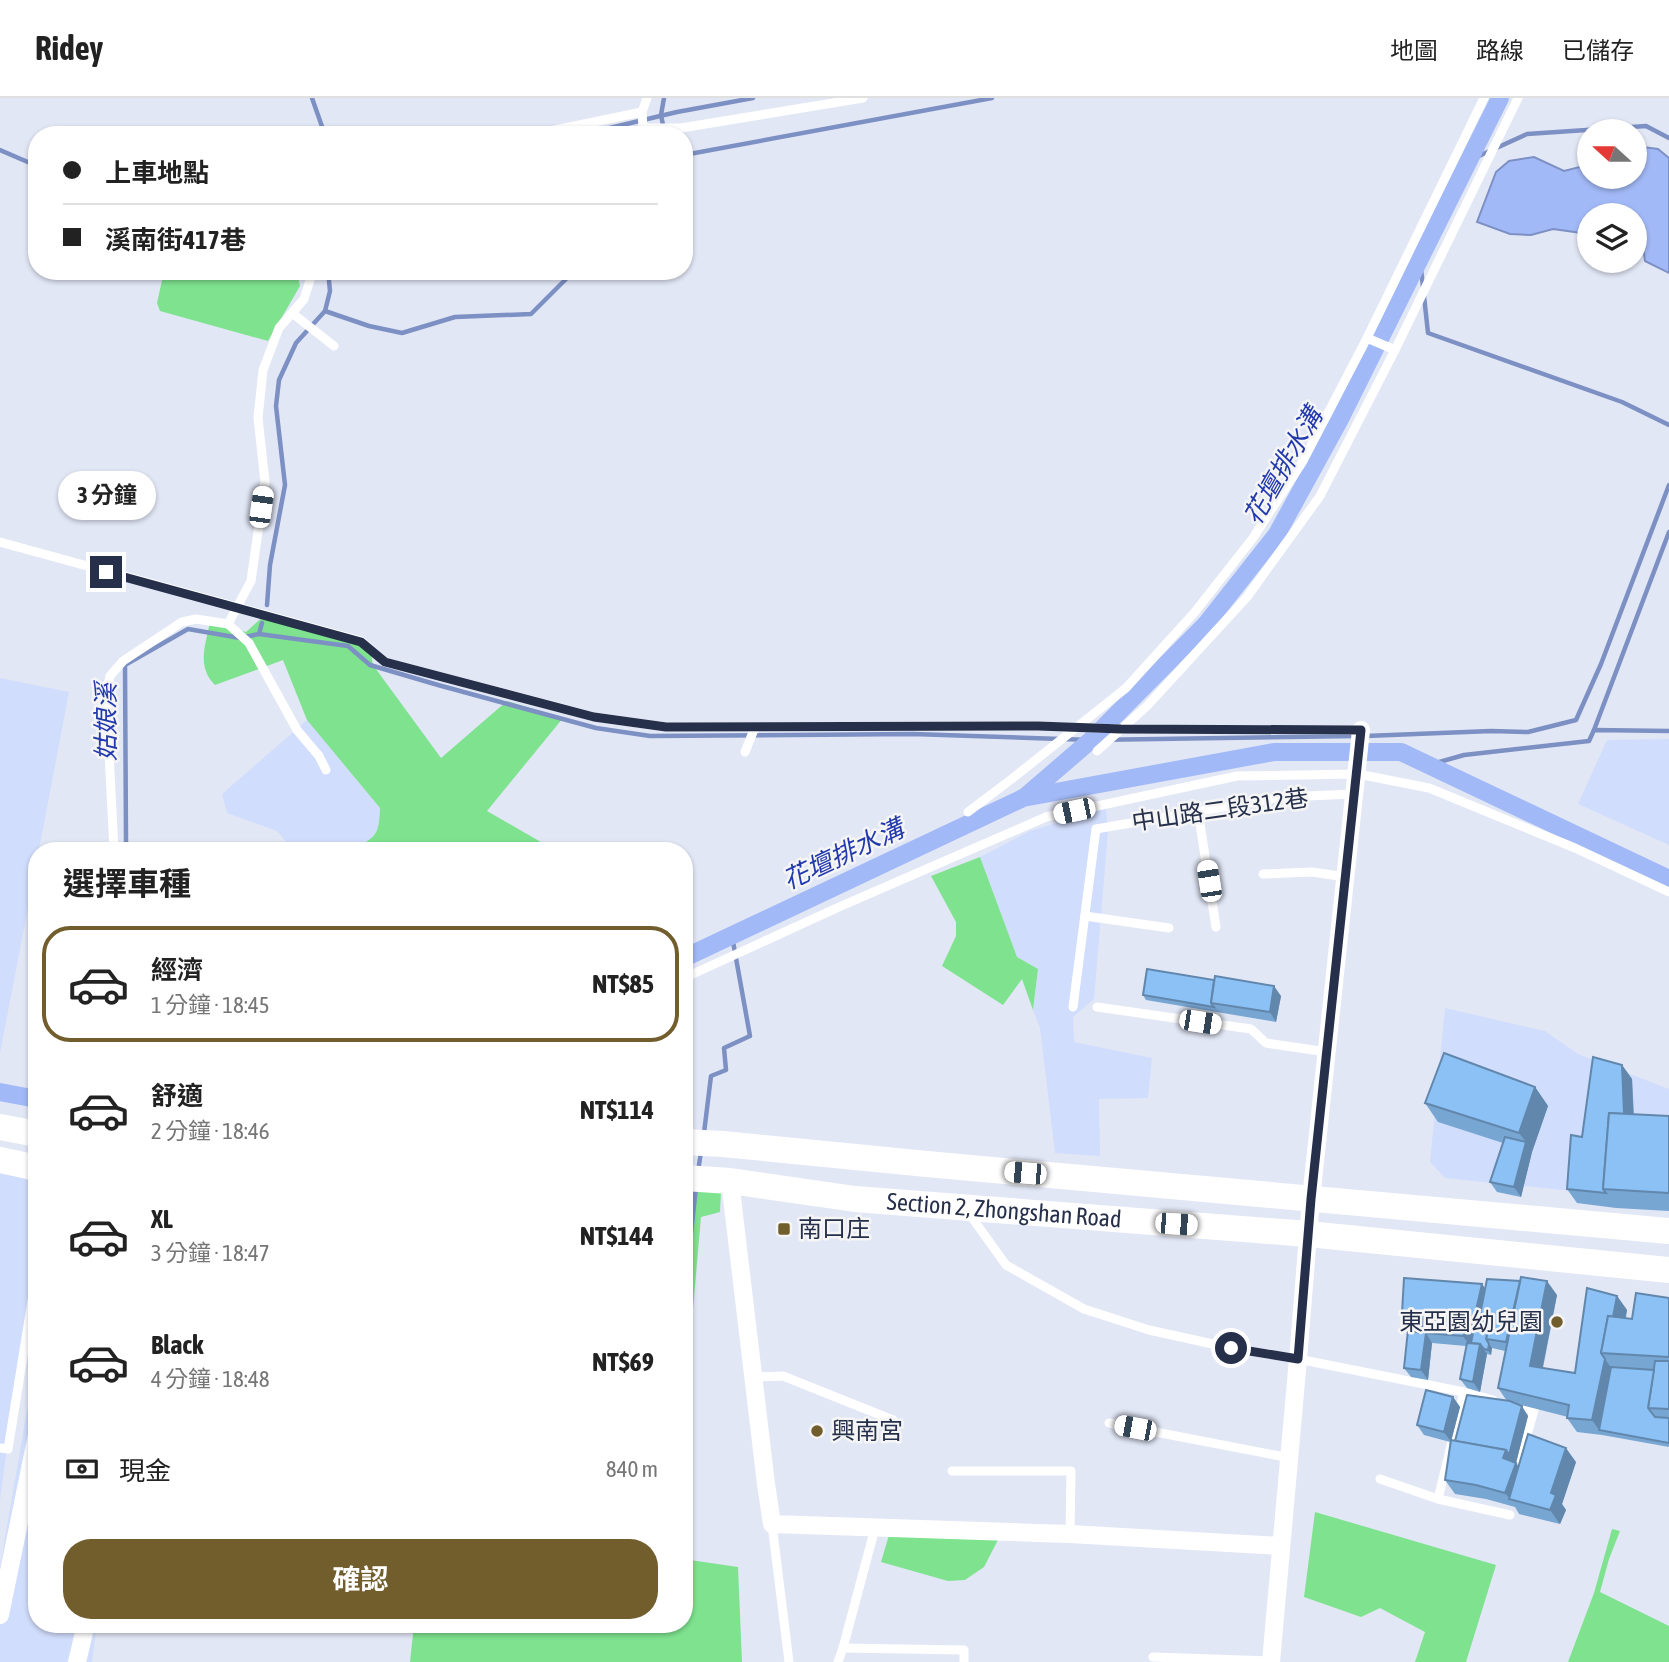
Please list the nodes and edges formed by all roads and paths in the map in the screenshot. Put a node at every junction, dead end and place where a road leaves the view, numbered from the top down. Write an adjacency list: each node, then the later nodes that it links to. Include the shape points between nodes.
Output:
1 (648, 98): 5 (lane)
2 (863, 98): 8 (lane)
3 (1484, 98): 11 (lane)
4 (1518, 98): 13 (lane)
5 (642, 111): 6 (lane); 7 (lane)
6 (573, 126)
7 (643, 126)
8 (693, 126)
9 (310, 280): 10 (lane, via 304,299)
10 (292, 313): 12 (lane); 15 (lane, via 279,328 263,370 258,418 265,482 251,581)
11 (1367, 338): 13 (lane); 18 (lane, via 1303,461 1253,538 1126,688)
12 (334, 346)
13 (1395, 350): 19 (lane, via 1320,496 1247,597)
14 (0, 542): 15 (lane)
15 (236, 607): 16 (lane); 17 (lane, via 361,642 385,662 594,717 666,727)
16 (228, 624): 23 (lane, via 249,643 297,730); 28 (lane, via 196,619 182,622 124,661 110,676 106,695)
17 (755, 727): 18 (lane); 22 (lane)
18 (1077, 728): 19 (lane); 27 (lane)
19 (1121, 729): 20 (lane); 21 (lane)
20 (1361, 730): 24 (street)
21 (1097, 751)
22 (745, 752)
23 (326, 770)
24 (1358, 774): 25 (street); 31 (lane, via 1429,788); 35 (lane, via 1237,776 1046,817)
25 (1355, 794): 26 (lane, 中山路二段312巷, via 1282,797); 30 (street)
26 (1198, 811): 32 (lane, 中山路二段312巷, via 1096,829); 34 (lane)
27 (968, 812)
28 (114, 842)
29 (1263, 874): 30 (lane, via 1312,872)
30 (1346, 877): 38 (street)
31 (1669, 892)
32 (1085, 916): 33 (lane); 36 (lane, 中山路二段312巷)
33 (1169, 928)
34 (1216, 928)
35 (693, 974)
36 (1073, 1007)
37 (1097, 1007): 38 (lane, via 1251,1030 1266,1043)
38 (1327, 1052): 49 (street)
39 (0, 1127): 40 (main road)
40 (28, 1132)
41 (693, 1142): 42 (main road, Section 2, Zhongshan Road)
42 (851, 1156): 47 (main road); 49 (main road, Section 2, Zhongshan Road)
43 (0, 1160): 44 (main road)
44 (28, 1166)
45 (693, 1179): 46 (main road, Section 2, Zhongshan Road)
46 (723, 1181): 47 (main road, Section 2, Zhongshan Road); 54 (street)
47 (855, 1199): 48 (main road, Section 2, Zhongshan Road)
48 (965, 1208): 49 (main road, Section 2, Zhongshan Road); 53 (lane, via 1006,1265 1084,1309 1149,1330)
49 (1309, 1216): 50 (main road, Section 2, Zhongshan Road); 51 (main road, Section 2, Zhongshan Road); 53 (street)
50 (1669, 1231)
51 (1669, 1270)
52 (28, 1326): 58 (lane, via 8,1449)
53 (1298, 1359): 55 (lane); 59 (street)
54 (754, 1377): 56 (lane, via 783,1376); 66 (street)
55 (1464, 1392): 60 (lane, via 1534,1410); 64 (lane)
56 (893, 1420)
57 (1109, 1423): 59 (lane)
58 (0, 1448)
59 (1290, 1458): 69 (street)
60 (1520, 1459)
61 (953, 1471): 68 (lane, via 1071,1471)
62 (28, 1479): 70 (street)
63 (1380, 1479): 64 (lane)
64 (1438, 1499): 65 (lane)
65 (1510, 1516)
66 (772, 1524): 67 (street); 76 (lane)
67 (875, 1528): 68 (street); 72 (lane)
68 (1070, 1534): 69 (street)
69 (1281, 1546): 74 (street)
70 (0, 1615)
71 (84, 1633): 75 (street)
72 (843, 1648): 77 (lane); 78 (lane, via 964,1650)
73 (1153, 1657): 74 (lane)
74 (1271, 1661)
75 (77, 1662)
76 (789, 1662)
77 (838, 1662)
78 (964, 1662)

